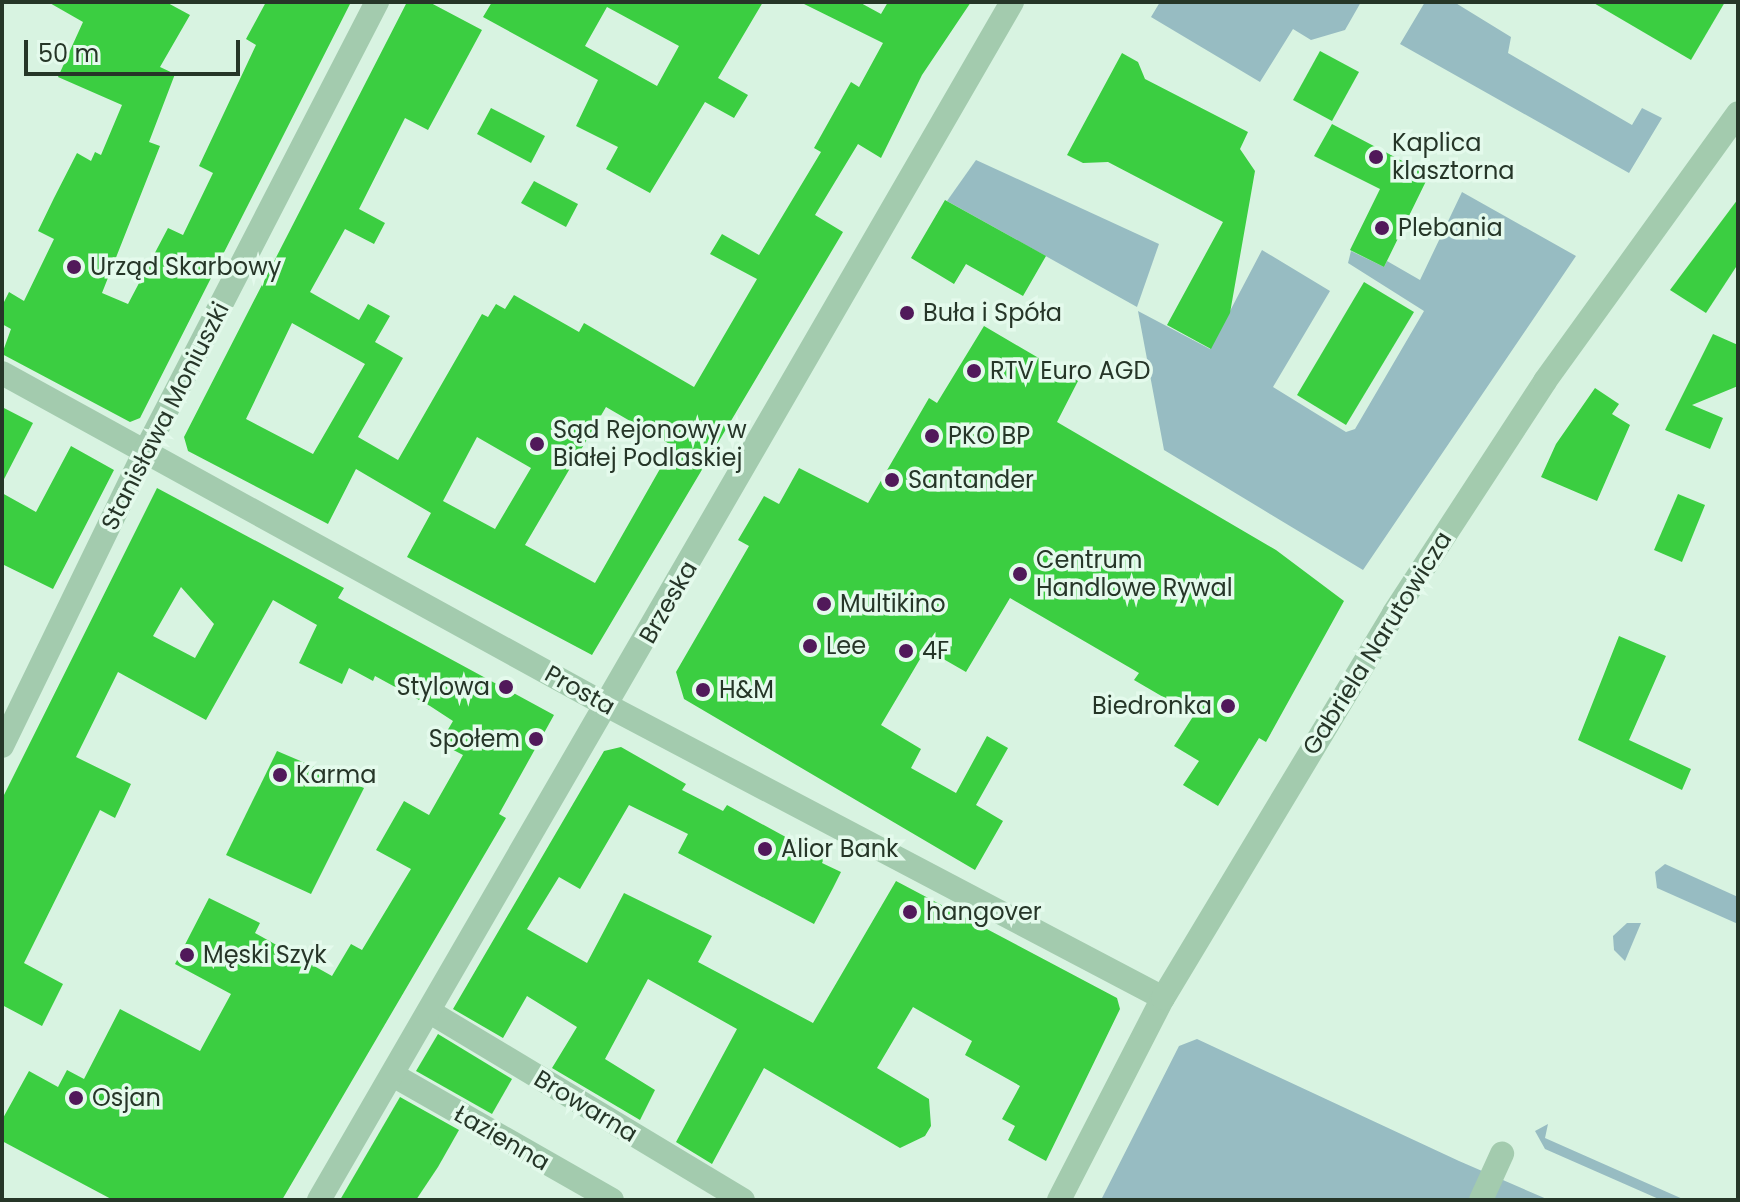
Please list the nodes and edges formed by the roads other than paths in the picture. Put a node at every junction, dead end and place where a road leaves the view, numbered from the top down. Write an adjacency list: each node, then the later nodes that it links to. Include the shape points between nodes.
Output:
1 (377, 2): 5 (street, Stanisława Moniuszki)
2 (1012, 2): 6 (street, Brzeska)
3 (1738, 113): 9 (street, Gabriela Narutowicza, via 1536,393 1297,768)
4 (2, 373): 5 (street, Prosta)
5 (147, 448): 6 (street, Prosta); 7 (street, Stanisława Moniuszki)
6 (608, 706): 9 (street, Prosta); 10 (street, Brzeska)
7 (8, 720): 8 (street, Stanisława Moniuszki)
8 (2, 746)
9 (1163, 998): 16 (street, Gabriela Narutowicza)
10 (430, 1012): 11 (street, Brzeska); 15 (street, Browarna)
11 (393, 1075): 13 (street, Brzeska); 14 (street, Łazienna)
12 (1502, 1154): 17 (street)
13 (319, 1200)
14 (612, 1200)
15 (743, 1200)
16 (1059, 1200)
17 (1481, 1200)

